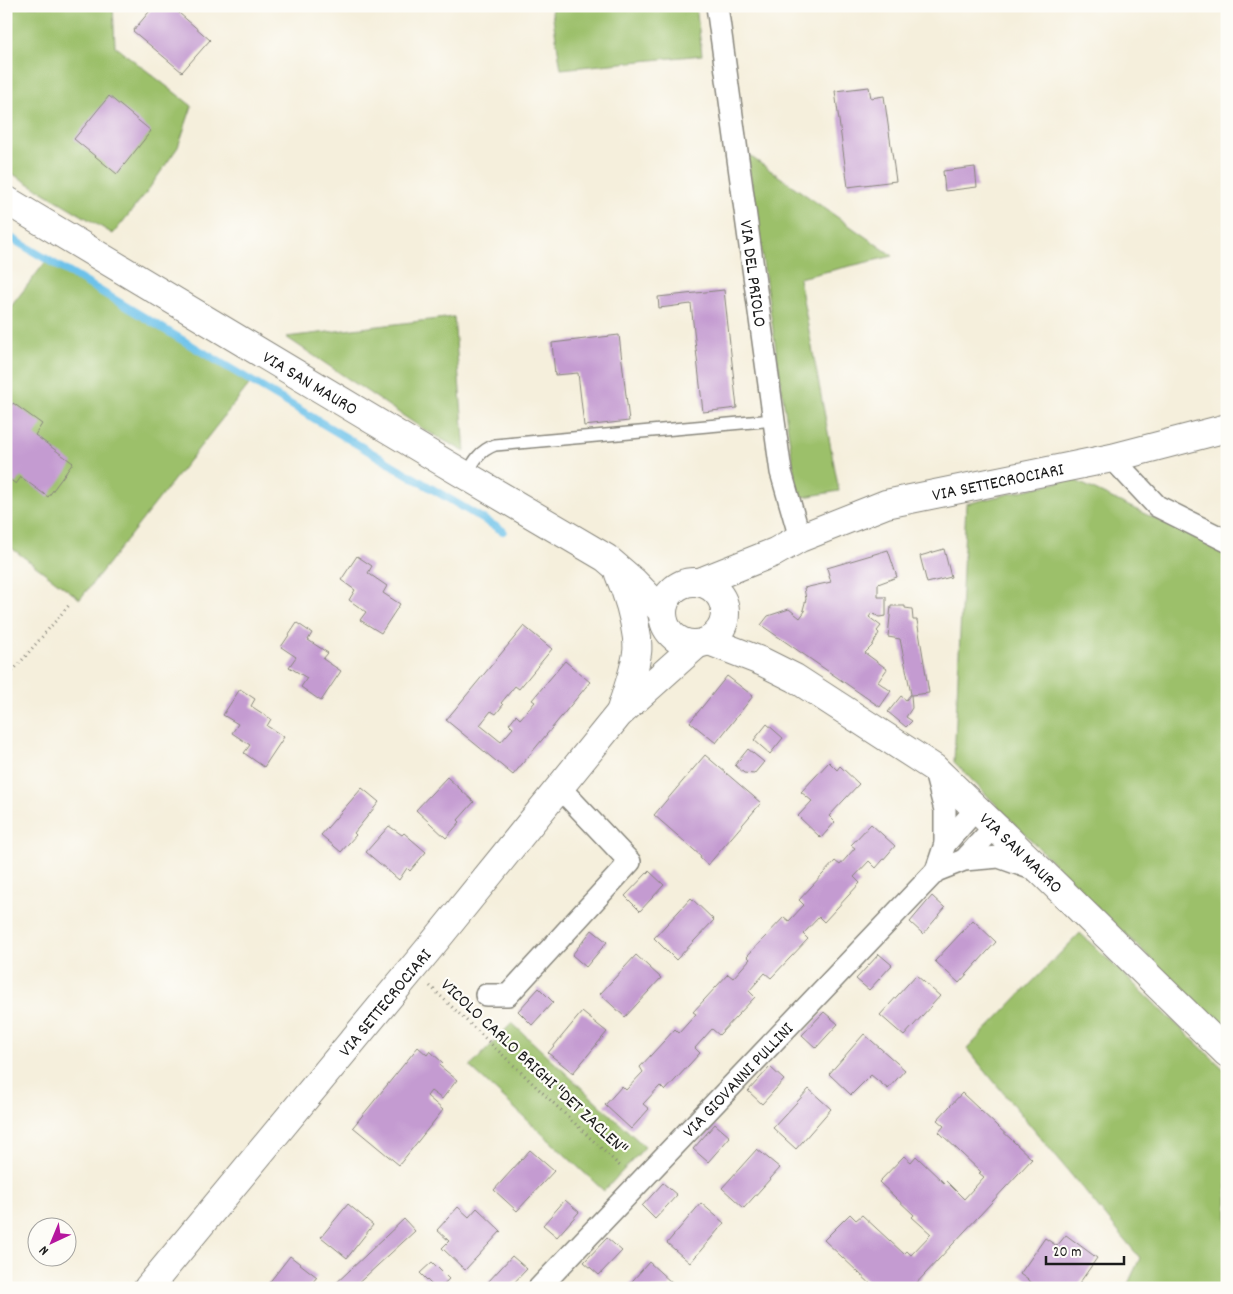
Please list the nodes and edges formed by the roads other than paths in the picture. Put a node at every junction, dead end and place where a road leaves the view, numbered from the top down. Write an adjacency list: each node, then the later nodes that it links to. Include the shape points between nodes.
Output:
1 (717, 6): 3 (street, VIA DEL PRIOLO)
2 (6, 200): 6 (main road, VIA SAN MAURO)
3 (774, 420): 6 (lane, via 496,445 480,453); 7 (street, VIA DEL PRIOLO, via 781,472)
4 (1227, 428): 5 (main road, VIA SETTECROCIARI)
5 (1112, 458): 7 (main road, VIA SETTECROCIARI, via 886,504); 8 (street, via 1157,506)
6 (466, 476): 10 (main road, VIA SAN MAURO)
7 (800, 538): 9 (main road, VIA SETTECROCIARI)
8 (1227, 541)
9 (775, 552): 11 (main road, VIA SETTECROCIARI); 13 (main road, VIA SETTECROCIARI)
10 (616, 565): 12 (main road, VIA SAN MAURO); 16 (main road, via 627,592 638,651)
11 (700, 582): 12 (main road, via 682,584); 13 (main road, via 719,593)
12 (667, 609): 14 (main road, via 671,635 687,644); 16 (main road, VIA SETTECROCIARI)
13 (725, 609): 14 (main road, via 721,629); 15 (main road, VIA SAN MAURO, via 742,630)
14 (703, 643): 15 (main road, VIA SAN MAURO, via 729,647); 16 (main road, VIA SETTECROCIARI)
15 (795, 678): 17 (main road, VIA SAN MAURO)
16 (619, 714): 18 (main road, VIA SETTECROCIARI)
17 (934, 768): 19 (main road, VIA SAN MAURO); 20 (street, VIA GIOVANNI PULLINI, via 946,810)
18 (560, 788): 24 (street, via 630,862 508,995); 26 (main road, VIA SETTECROCIARI)
19 (985, 818): 20 (street, VIA GIOVANNI PULLINI); 21 (street, VIA GIOVANNI PULLINI); 23 (main road, VIA SAN MAURO)
20 (945, 844): 22 (street, VIA GIOVANNI PULLINI)
21 (964, 860): 22 (street, VIA GIOVANNI PULLINI); 23 (street, VIA GIOVANNI PULLINI, via 999,857)
22 (936, 871): 27 (street, VIA GIOVANNI PULLINI)
23 (1043, 872): 25 (main road, VIA SAN MAURO)
24 (486, 995)
25 (1227, 1053)
26 (148, 1288)
27 (539, 1288)

